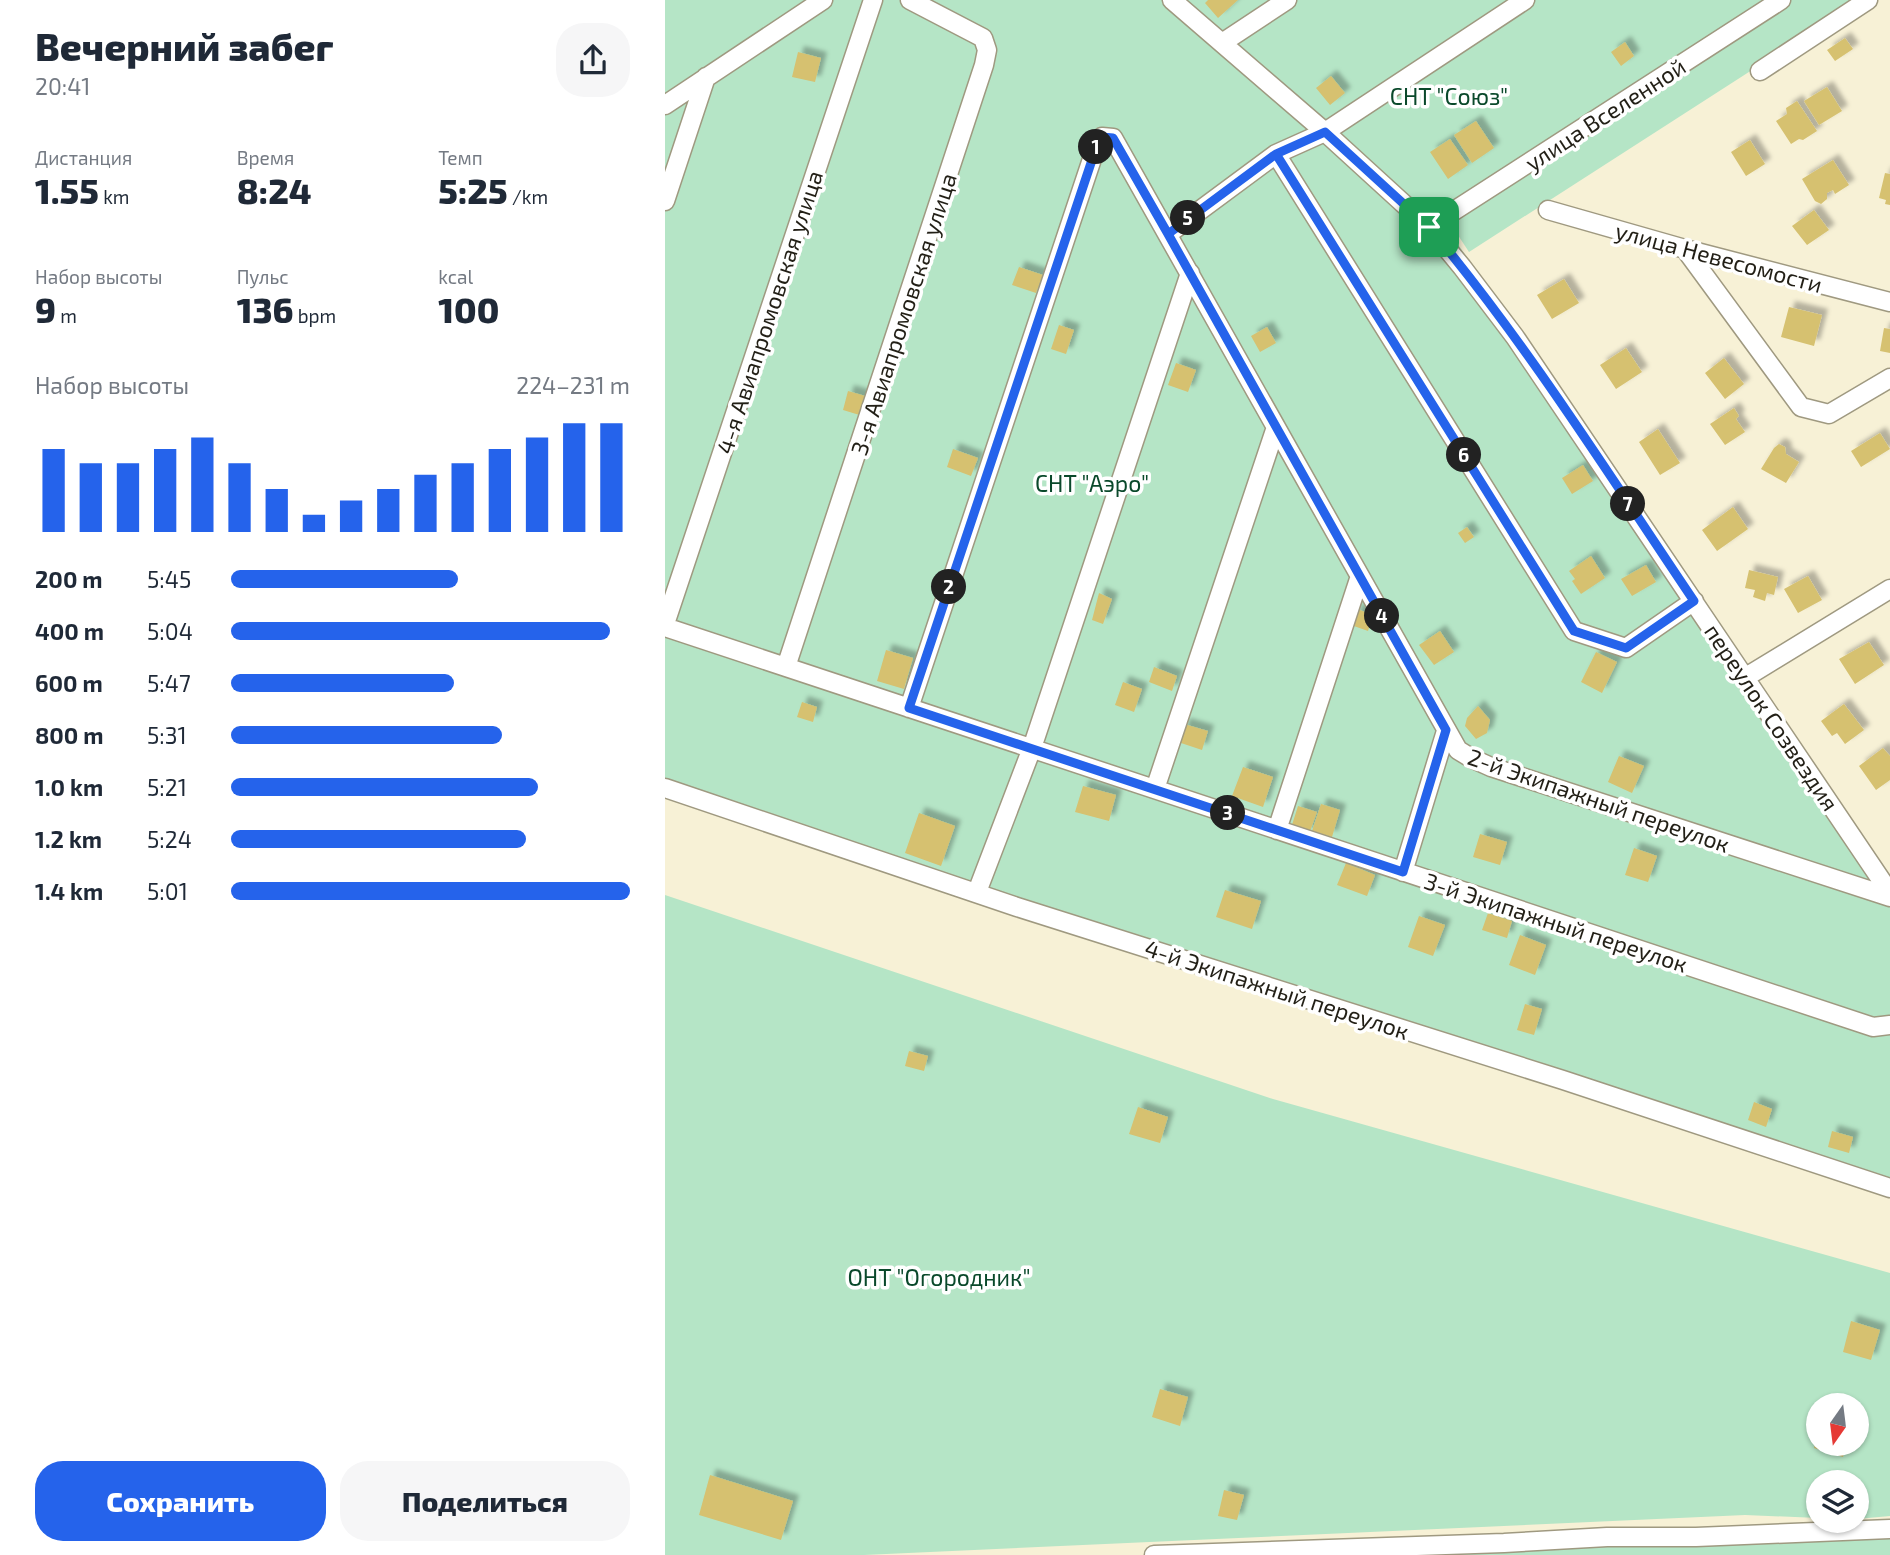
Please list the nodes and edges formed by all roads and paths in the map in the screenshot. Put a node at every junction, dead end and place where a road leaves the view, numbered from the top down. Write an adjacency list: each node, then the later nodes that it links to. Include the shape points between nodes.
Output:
1 (823, 0): 11 (street)
2 (873, 0): 27 (street, 4-я Авиапромовская улица)
3 (910, 0): 28 (street, 3-я Авиапромовская улица, via 983,38 988,50)
4 (1172, 0): 9 (street, переулок Созвездия)
5 (1287, 0): 9 (street)
6 (1525, 0): 13 (street)
7 (1781, 0): 17 (street, улица Вселенной)
8 (1868, 0): 10 (street)
9 (1222, 43): 13 (street, переулок Созвездия)
10 (1760, 71)
11 (706, 77): 12 (street); 15 (street)
12 (665, 105)
13 (1325, 132): 14 (street); 17 (street, переулок Созвездия)
14 (1276, 154): 18 (street); 26 (street, via 1574,631 1626,648)
15 (665, 201)
16 (1548, 210): 19 (street, улица Невесомости)
17 (1429, 227): 26 (street, переулок Созвездия, via 1515,337)
18 (1168, 234): 20 (street, 2-й Экипажный переулок); 30 (street, 2-й Экипажный переулок, via 1113,138 1102,137)
19 (1685, 249): 21 (street, улица Невесомости); 22 (street, via 1801,407 1829,414)
20 (1190, 274): 23 (street, 2-й Экипажный переулок); 32 (street)
21 (1890, 302)
22 (1890, 378)
23 (1276, 427): 24 (street, 2-й Экипажный переулок); 34 (street)
24 (1360, 576): 31 (street, 2-й Экипажный переулок); 35 (street)
25 (1890, 589): 29 (street)
26 (1694, 601): 29 (street, переулок Созвездия)
27 (665, 626): 28 (street, 3-й Экипажный переулок)
28 (786, 667): 30 (street, 3-й Экипажный переулок)
29 (1746, 677): 38 (street, переулок Созвездия)
30 (909, 708): 32 (street, 3-й Экипажный переулок)
31 (1446, 730): 36 (street); 38 (street, 2-й Экипажный переулок, via 1458,750 1491,767)
32 (1032, 748): 34 (street, 3-й Экипажный переулок); 37 (street)
33 (665, 789): 37 (street, 4-й Экипажный переулок)
34 (1155, 789): 35 (street, 3-й Экипажный переулок)
35 (1277, 830): 36 (street, 3-й Экипажный переулок)
36 (1403, 872): 39 (street, 3-й Экипажный переулок, via 1873,1027)
37 (977, 892): 40 (street, 4-й Экипажный переулок)
38 (1890, 895)
39 (1890, 1025)
40 (1890, 1188)
41 (1890, 1529): 42 (street)
42 (1154, 1555)

